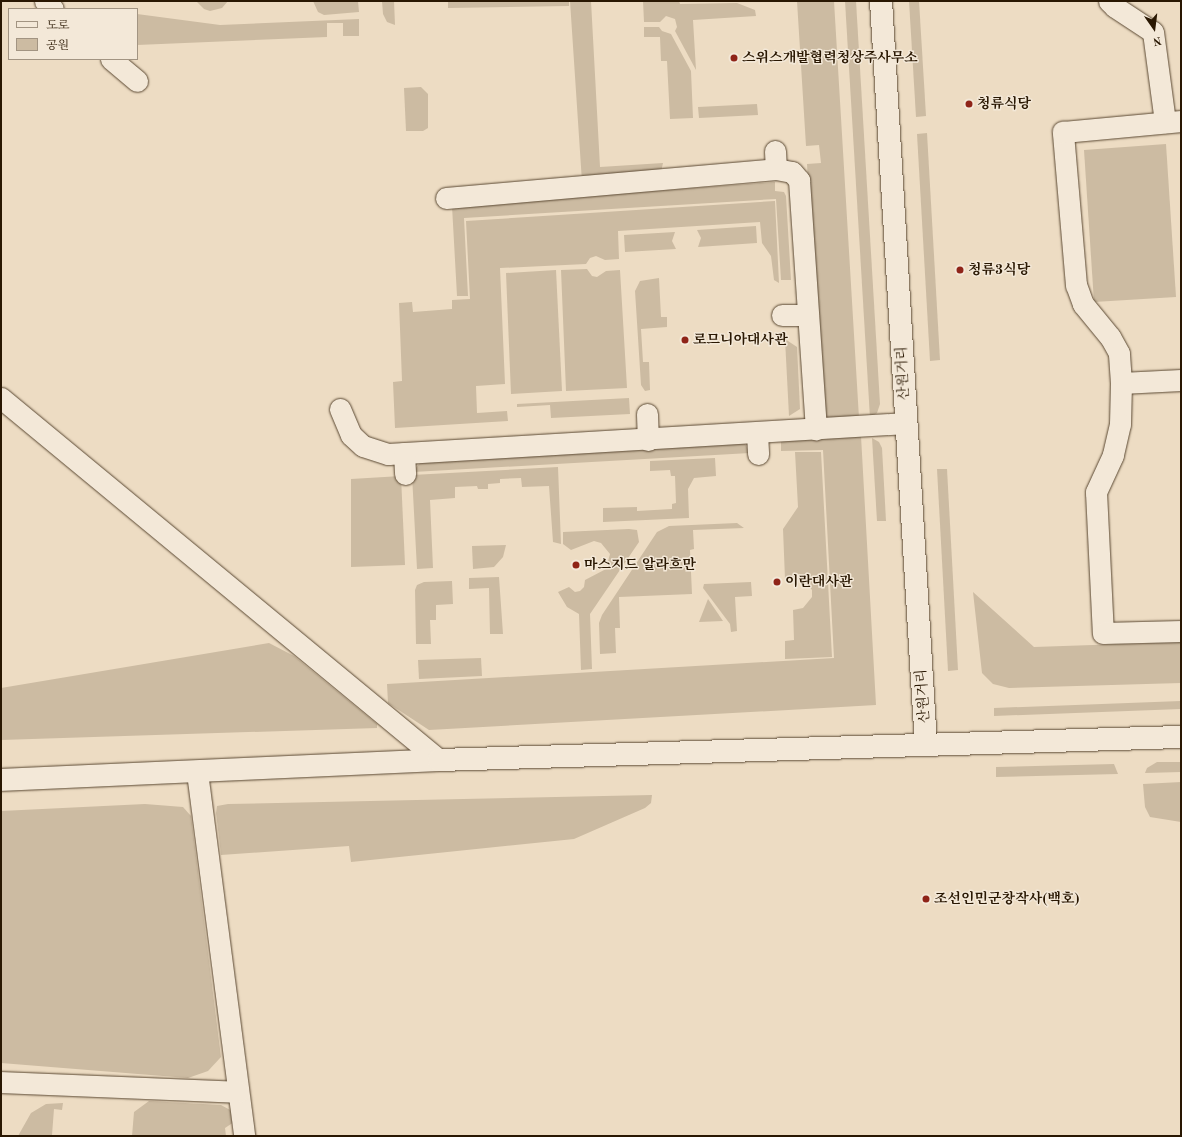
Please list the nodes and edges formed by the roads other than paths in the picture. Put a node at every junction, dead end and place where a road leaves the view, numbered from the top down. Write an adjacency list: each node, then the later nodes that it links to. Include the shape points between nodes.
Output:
1 (881, 1): 14 (street, 산원거리)
2 (1109, 1): 5 (street, via 1153,32)
3 (112, 60): 4 (street)
4 (137, 81)
5 (1173, 122): 10 (street, via 1063,132 1076,285 1083,304 1110,337 1119,353)
6 (446, 198): 8 (street, via 775,160 799,180)
7 (782, 315): 8 (street)
8 (808, 315): 15 (street)
9 (1181, 380): 10 (street)
10 (1121, 383): 21 (street, via 1117,439 1113,455 1096,492 1103,633)
11 (1, 398): 24 (street)
12 (340, 409): 18 (street, via 351,435 363,446 388,454)
13 (647, 414): 17 (street)
14 (906, 423): 15 (street); 23 (street, 산원거리)
15 (816, 429): 16 (street)
16 (757, 433): 17 (street); 19 (street)
17 (648, 440): 18 (street)
18 (404, 453): 20 (street)
19 (758, 454)
20 (405, 474)
21 (1181, 631)
22 (1181, 737): 23 (street)
23 (926, 745): 24 (street)
24 (439, 760): 25 (street)
25 (197, 772): 26 (street); 28 (street)
26 (1, 780)
27 (1, 1082): 28 (street)
28 (238, 1092): 29 (street)
29 (244, 1136)

